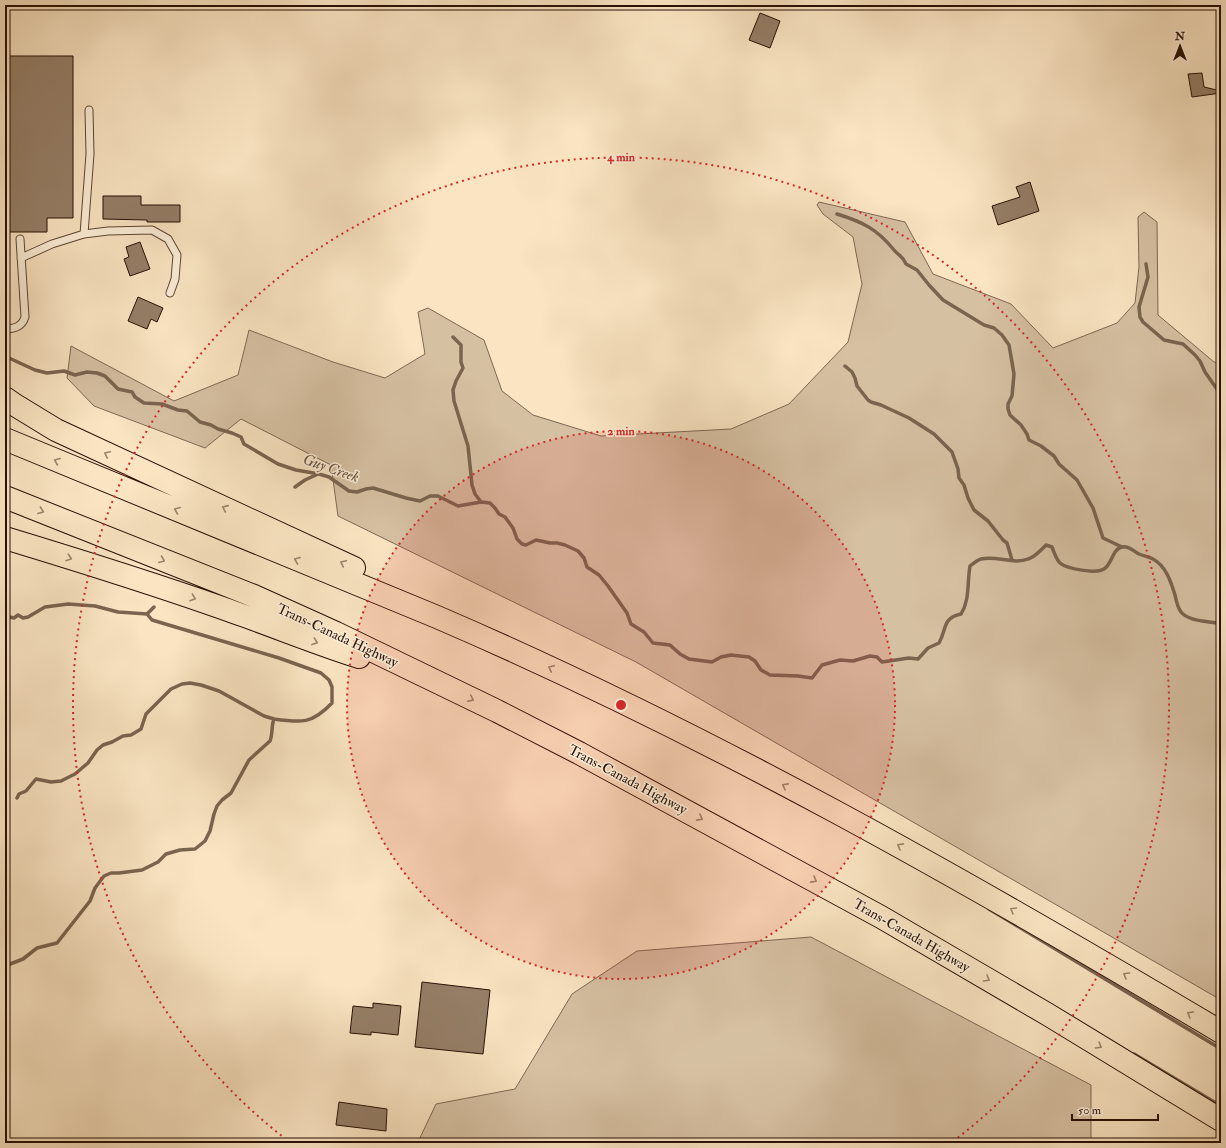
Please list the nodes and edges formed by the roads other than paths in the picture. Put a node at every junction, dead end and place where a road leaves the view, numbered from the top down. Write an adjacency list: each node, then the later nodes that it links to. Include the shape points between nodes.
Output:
1 (89, 110): 2 (lane, via 90,154)
2 (84, 234): 4 (lane, via 52,244); 5 (lane, via 152,230 168,239 177,255 175,279)
3 (20, 239): 4 (lane)
4 (21, 258): 6 (lane, via 25,317 17,327)
5 (170, 293)
6 (5, 329)
7 (5, 398): 11 (highway, one-way to 7, via 405,592 56,430)
8 (5, 439): 11 (highway, one-way to 8)
9 (5, 496): 12 (highway, Trans-Canada Highway, one-way to 12, via 254,596)
10 (5, 538): 12 (highway, one-way to 12, via 145,582)
11 (437, 617): 13 (highway, one-way to 11, via 912,852 656,718)
12 (436, 682): 14 (highway, Trans-Canada Highway, one-way to 14, via 586,757 882,917)
13 (1221, 1032)
14 (1221, 1120)

